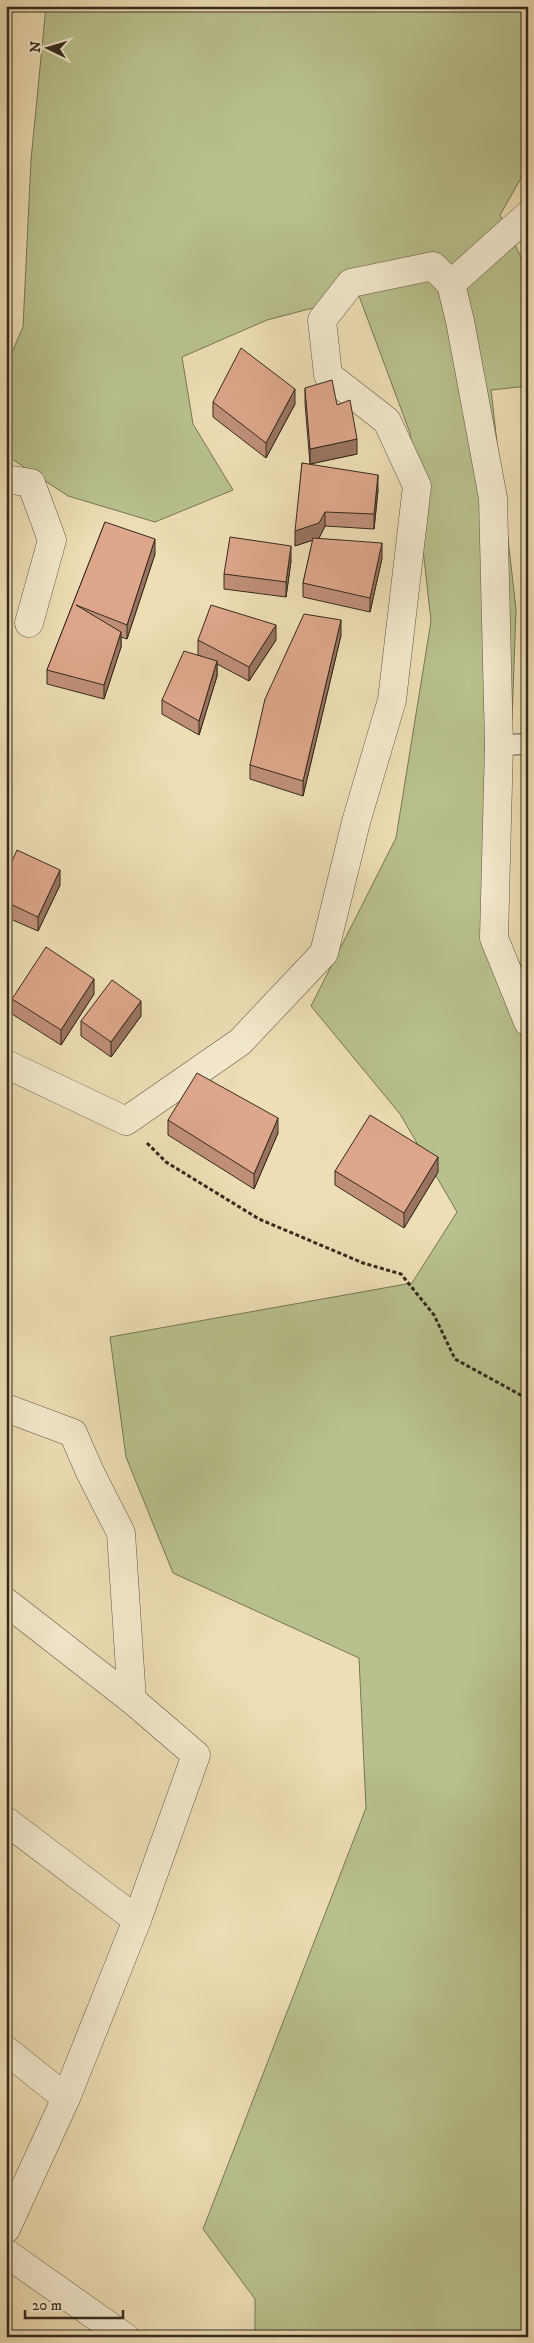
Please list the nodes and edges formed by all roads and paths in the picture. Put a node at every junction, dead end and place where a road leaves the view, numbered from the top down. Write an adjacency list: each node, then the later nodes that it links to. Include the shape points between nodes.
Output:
1 (528, 215): 2 (street)
2 (451, 284): 6 (street, via 493,498); 9 (street, via 433,266 351,283 322,320 328,375 387,421 417,486 392,700 356,822 324,953 240,1042)
3 (6, 479): 4 (street, via 32,483 52,540)
4 (29, 623)
5 (528, 744): 6 (lane)
6 (499, 745): 7 (street, via 494,938)
7 (528, 1022)
8 (6, 1064): 9 (street)
9 (126, 1120): 10 (path, via 166,1162 259,1219 363,1264 401,1274 434,1315 455,1359)
10 (528, 1399)
11 (6, 1408): 13 (street, via 73,1433 121,1533)
12 (6, 1602): 13 (street)
13 (132, 1700): 15 (street, via 196,1755)
14 (6, 1821): 15 (street)
15 (137, 1920): 17 (street)
16 (6, 2050): 17 (street)
17 (66, 2098): 18 (street)
18 (6, 2229)
19 (6, 2253): 20 (street)
20 (125, 2337)

